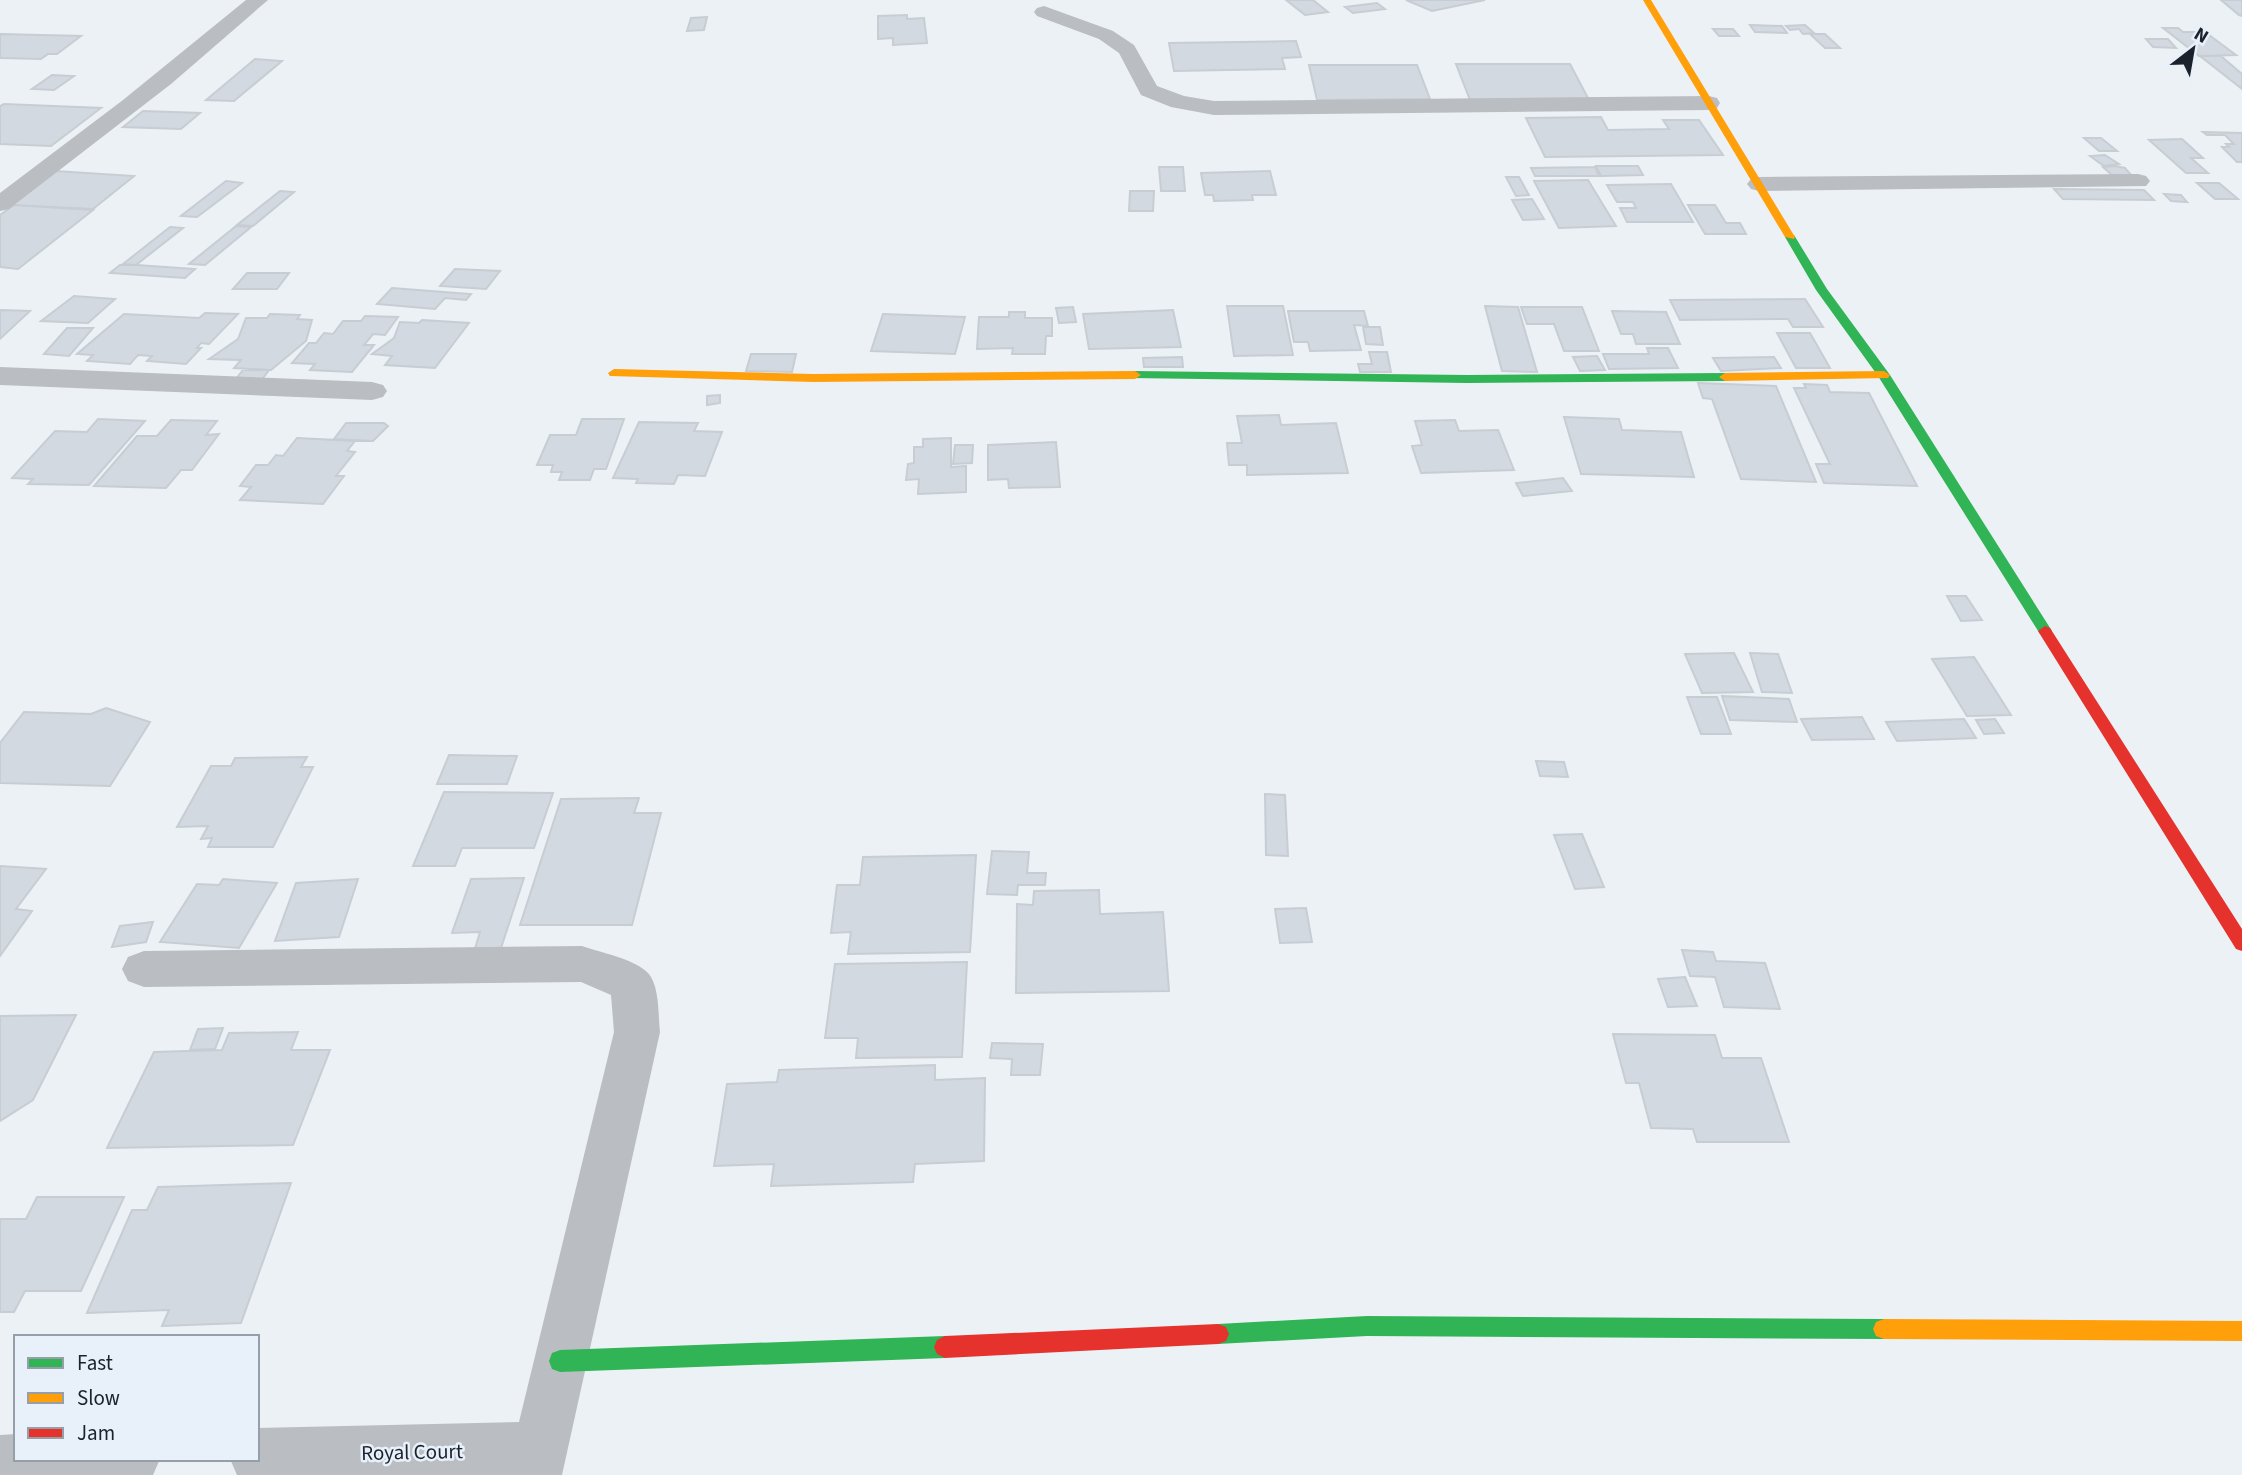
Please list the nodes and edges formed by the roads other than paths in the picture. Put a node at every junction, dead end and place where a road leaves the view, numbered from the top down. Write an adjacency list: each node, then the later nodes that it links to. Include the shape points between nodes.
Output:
1 (258, 0): 7 (lane, via 90,138)
2 (1647, 0): 4 (street)
3 (1044, 12): 4 (lane, via 1106,35 1127,49 1149,90 1179,102 1214,108)
4 (1709, 103): 6 (street)
5 (2138, 181): 6 (lane)
6 (1759, 184): 9 (street, via 1822,290)
7 (0, 204)
8 (614, 373): 9 (street, via 813,378)
9 (1884, 375): 12 (street)
10 (0, 376): 11 (street)
11 (372, 390)
12 (2242, 944)
13 (144, 969): 15 (street, via 582,964 632,986 637,1032)
14 (2242, 1331): 15 (street, via 1367,1326 873,1351)
15 (561, 1361): 18 (street)
16 (259, 1456): 18 (street, Royal Court)
17 (66, 1461): 19 (street)
18 (537, 1462)
19 (0, 1463)

